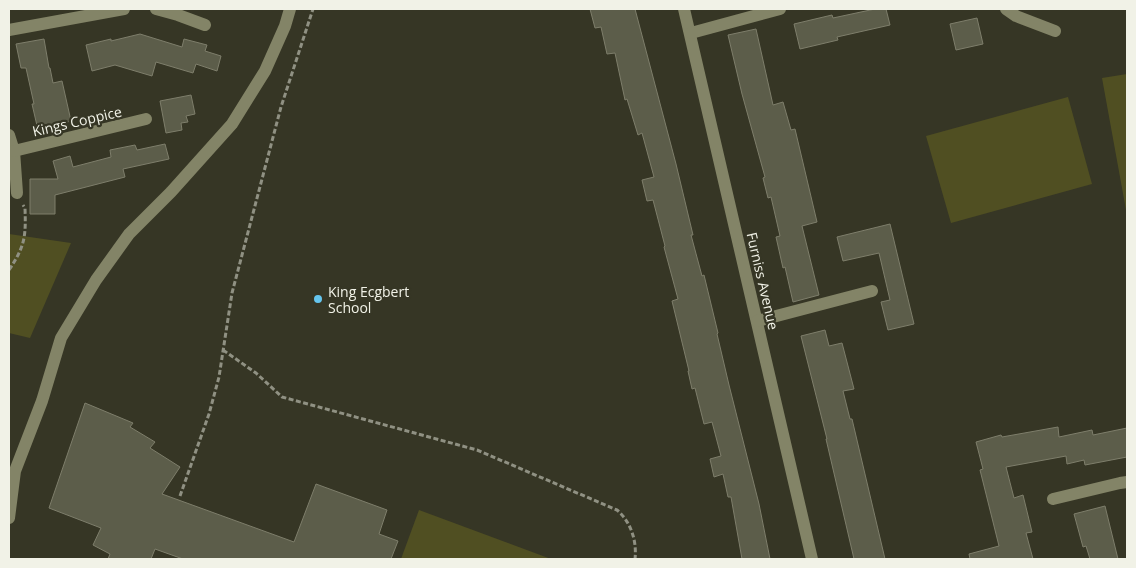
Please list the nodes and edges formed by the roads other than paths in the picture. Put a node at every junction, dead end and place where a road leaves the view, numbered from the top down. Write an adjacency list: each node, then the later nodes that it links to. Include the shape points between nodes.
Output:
1 (124, 9): 9 (street)
2 (156, 9): 7 (street)
3 (290, 9): 20 (street, via 265,71 232,124 129,234 61,338 42,401 15,471)
4 (684, 9): 11 (street, Furniss Avenue)
5 (780, 9): 11 (street)
6 (1006, 9): 10 (street)
7 (180, 12): 8 (street)
8 (205, 25)
9 (9, 30)
10 (1055, 31)
11 (691, 33): 17 (street, Furniss Avenue)
12 (146, 119): 14 (street, Kings Coppice)
13 (9, 135): 14 (street)
14 (14, 151): 15 (street)
15 (17, 193)
16 (872, 292): 17 (street)
17 (756, 321): 21 (street, Furniss Avenue)
18 (1127, 482): 19 (street)
19 (1054, 499)
20 (9, 518)
21 (812, 559)

